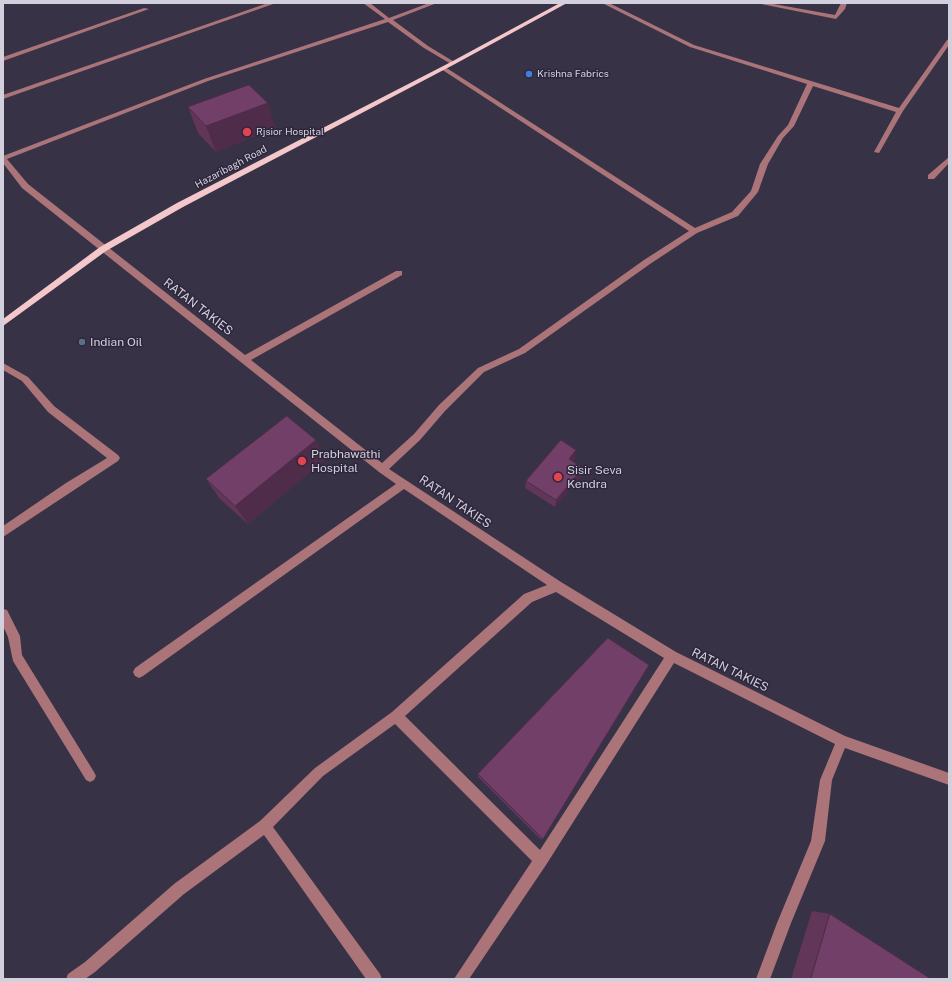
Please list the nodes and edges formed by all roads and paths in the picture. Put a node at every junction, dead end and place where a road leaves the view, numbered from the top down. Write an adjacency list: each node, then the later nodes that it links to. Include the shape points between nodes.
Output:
1 (273, 3): 15 (street)
2 (366, 3): 9 (street)
3 (434, 3): 9 (street)
4 (564, 3): 12 (main road, Hazaribagh Road)
5 (605, 3): 14 (street, via 692,46)
6 (759, 3): 7 (street, via 836,17)
7 (844, 3)
8 (146, 9): 11 (street)
9 (388, 20): 12 (street); 18 (street, via 206,80)
10 (949, 41): 16 (street)
11 (3, 59)
12 (453, 63): 13 (main road, Hazaribagh Road)
13 (443, 68): 21 (street); 22 (main road, Hazaribagh Road, via 271,157)
14 (811, 83): 16 (street); 21 (street, via 791,126 780,137 764,164 754,192 735,214)
15 (3, 97)
16 (900, 111): 17 (street)
17 (877, 152)
18 (3, 158): 22 (street, RATAN TAKIES, via 25,186)
19 (949, 159): 20 (street)
20 (931, 177)
21 (694, 231): 27 (street, via 646,262 522,351 481,370 442,408 418,437)
22 (103, 249): 24 (main road, Hazaribagh Road); 25 (street, RATAN TAKIES)
23 (399, 272): 25 (street)
24 (3, 323)
25 (244, 360): 27 (street, RATAN TAKIES)
26 (3, 366): 29 (street, via 25,379 51,409 115,458)
27 (382, 469): 28 (street, RATAN TAKIES)
28 (404, 484): 30 (street, RATAN TAKIES); 33 (street)
29 (3, 532)
30 (558, 586): 32 (street, RATAN TAKIES); 34 (street, via 528,598)
31 (3, 614): 36 (street, via 14,636 17,657)
32 (672, 656): 35 (street, RATAN TAKIES); 39 (street)
33 (139, 672)
34 (396, 716): 38 (street, via 319,772); 39 (street)
35 (842, 740): 37 (street, RATAN TAKIES); 43 (street, via 826,780 818,842)
36 (90, 776)
37 (949, 779)
38 (265, 826): 40 (street, via 178,889); 41 (street)
39 (542, 860): 42 (street)
40 (73, 979)
41 (375, 979)
42 (461, 979)
43 (763, 979)

